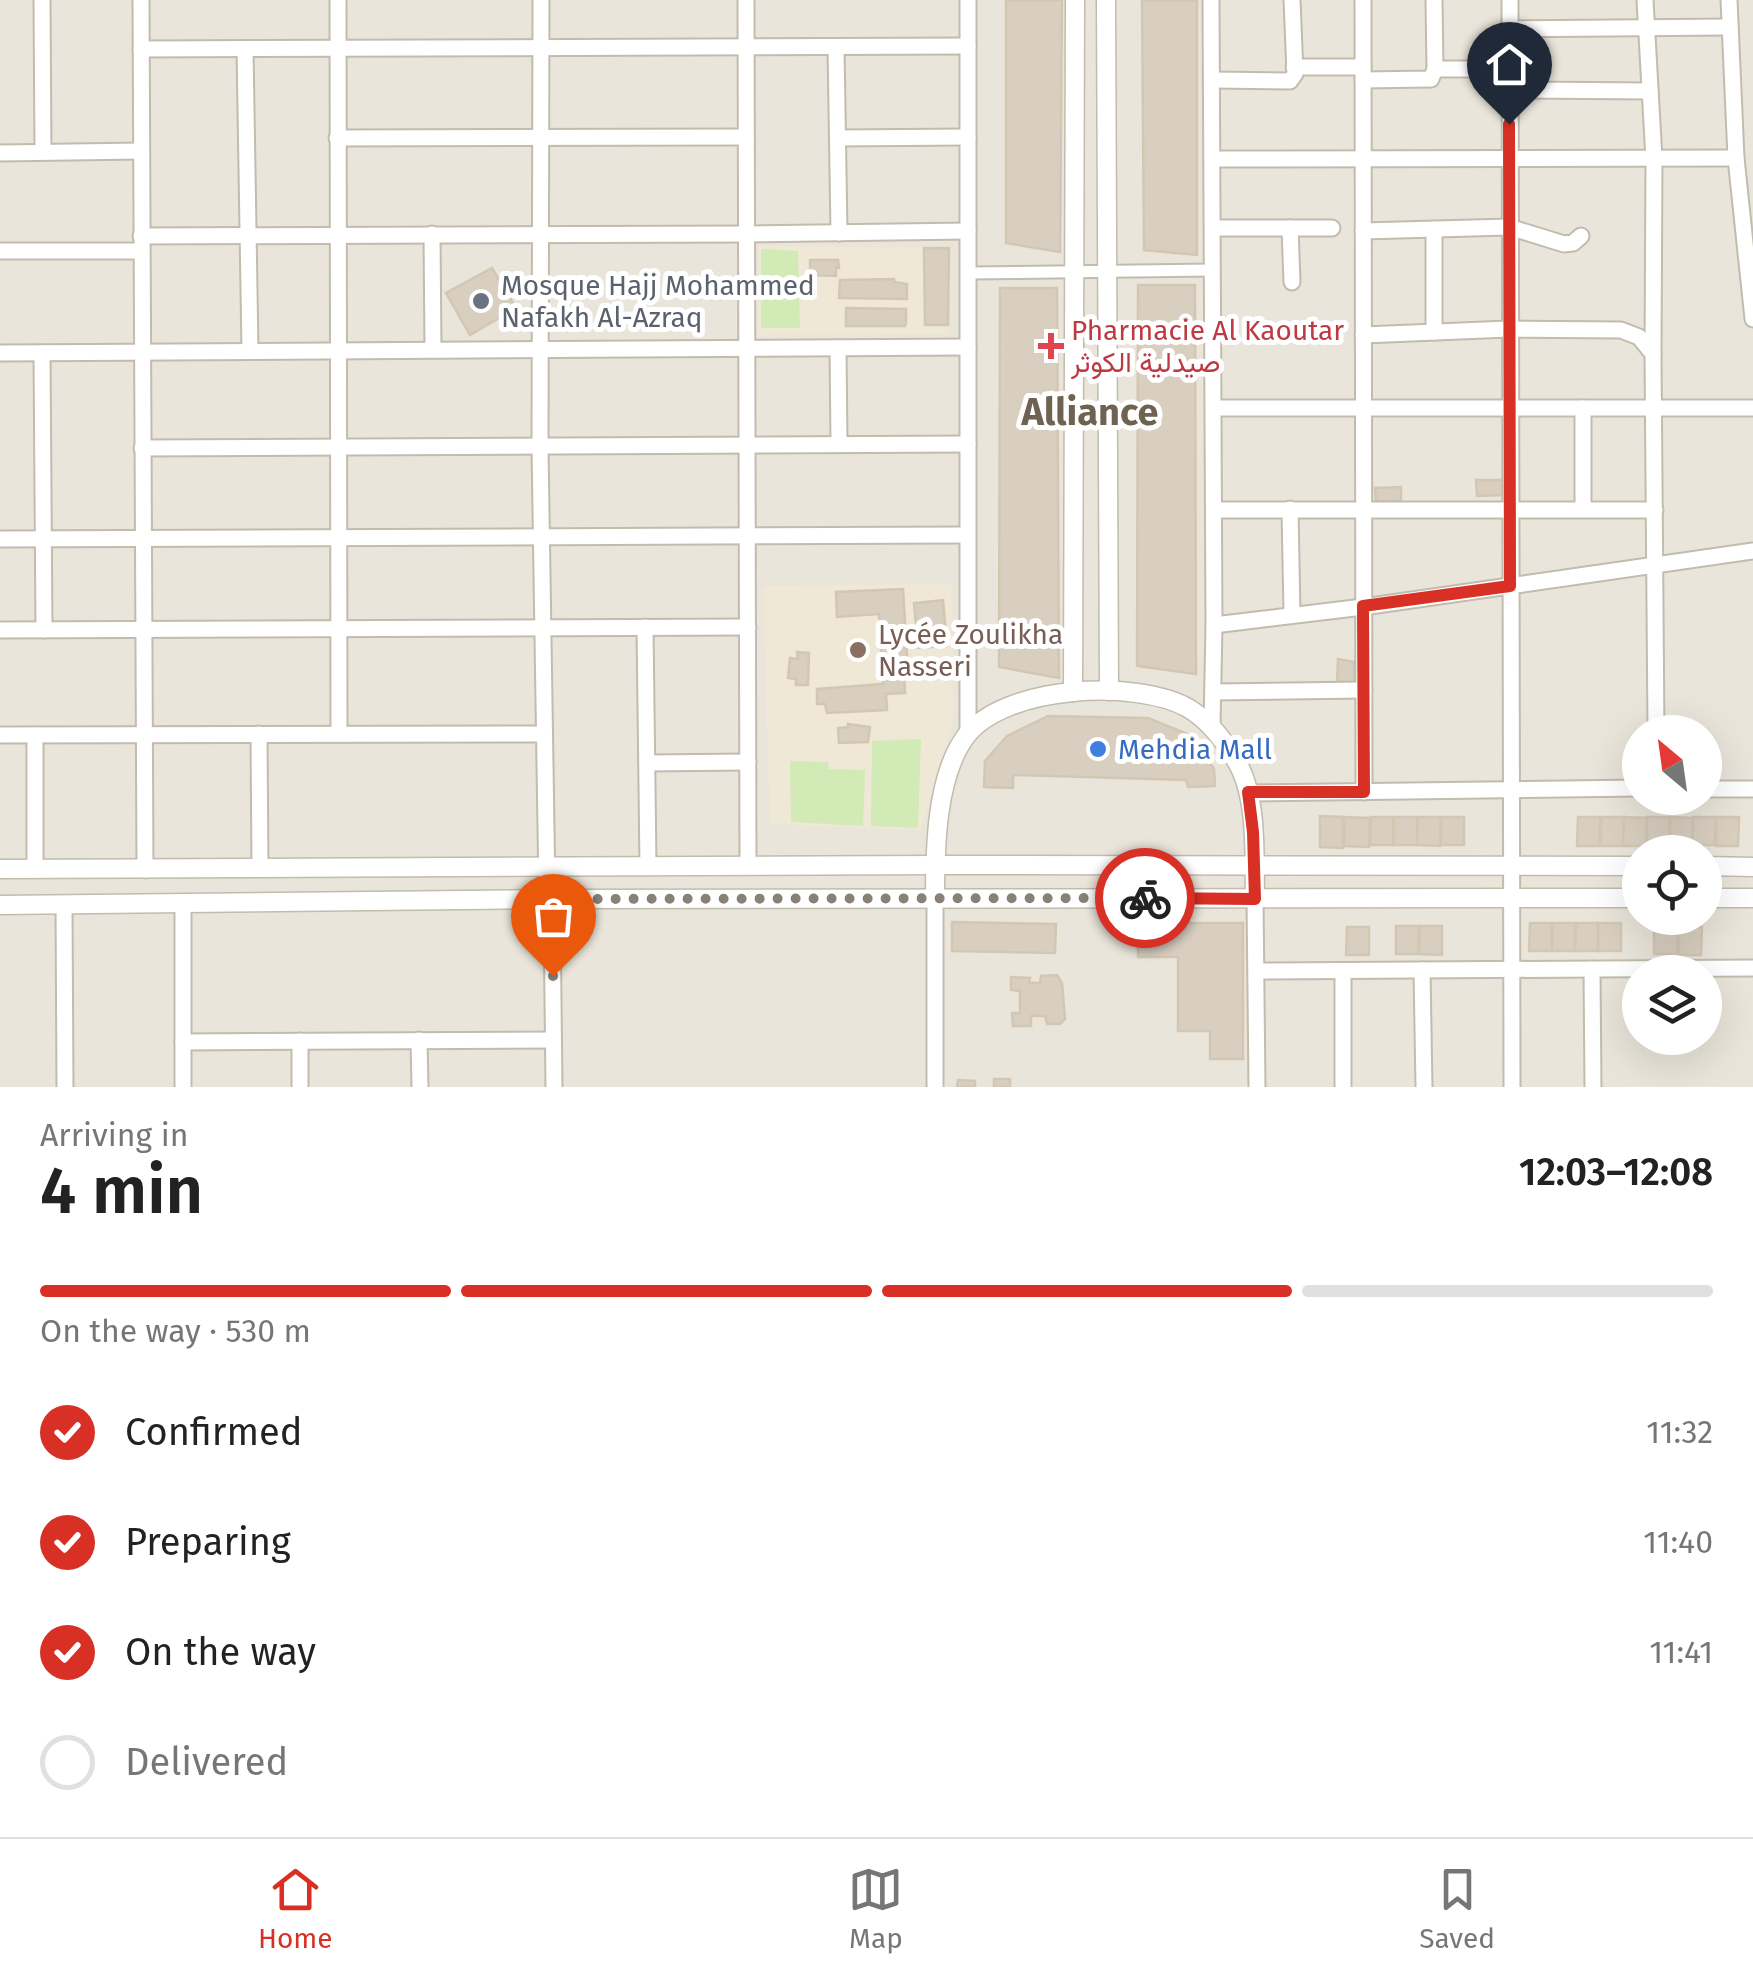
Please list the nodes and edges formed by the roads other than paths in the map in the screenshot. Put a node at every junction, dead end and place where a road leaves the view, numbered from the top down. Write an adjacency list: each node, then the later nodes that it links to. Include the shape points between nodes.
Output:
1 (42, 0): 39 (street)
2 (141, 0): 25 (street)
3 (338, 0): 22 (street)
4 (542, 0): 19 (street)
5 (746, 0): 20 (street)
6 (968, 0): 21 (street)
7 (1074, 0): 65 (street)
8 (1106, 0): 64 (street)
9 (1212, 0): 30 (street)
10 (1292, 0): 26 (street)
11 (1362, 0): 29 (street)
12 (1434, 0): 28 (street)
13 (1510, 0): 18 (street)
14 (1645, 0): 17 (street)
15 (1729, 0): 16 (street)
16 (1730, 27): 17 (street); 42 (street)
17 (1647, 28): 18 (street); 32 (street)
18 (1510, 29): 27 (street)
19 (542, 46): 20 (street); 22 (street); 36 (street)
20 (746, 46): 23 (street); 33 (street)
21 (968, 46): 23 (street); 34 (street)
22 (338, 47): 24 (street); 35 (street)
23 (836, 47): 37 (street)
24 (245, 48): 25 (street); 59 (street)
25 (141, 49): 38 (street)
26 (1294, 67): 29 (street); 30 (street, via 1290,80)
27 (1509, 68): 28 (street); 31 (street)
28 (1436, 69): 29 (street, via 1429,80)
29 (1363, 74): 44 (street)
30 (1212, 80): 43 (street)
31 (1509, 90): 32 (street); 41 (street)
32 (1650, 91): 45 (street)
33 (746, 137): 36 (street); 58 (street)
34 (968, 137): 37 (street); 52 (street)
35 (338, 138): 36 (street); 56 (street)
36 (541, 138): 54 (street)
37 (838, 138): 55 (street)
38 (141, 151): 39 (street); 61 (street)
39 (43, 152): 40 (street)
40 (0, 153)
41 (1509, 158): 44 (street); 45 (street); 46 (street)
42 (1736, 158): 45 (street); 51 (street)
43 (1212, 159): 44 (street); 47 (street)
44 (1364, 159): 53 (street)
45 (1654, 159): 82 (street)
46 (1509, 227): 50 (street); 60 (street, via 1564,244); 69 (street)
47 (1213, 228): 48 (street); 63 (street)
48 (1290, 228): 49 (street); 67 (street)
49 (1332, 228)
50 (1434, 229): 53 (street); 70 (street)
51 (1748, 230): 68 (street)
52 (968, 231): 55 (street); 66 (street)
53 (1363, 231): 71 (street)
54 (541, 233): 57 (street); 58 (street); 73 (street)
55 (839, 233): 58 (street)
56 (338, 234): 57 (street); 59 (street); 78 (street)
57 (432, 234): 75 (street)
58 (747, 234): 76 (street)
59 (248, 236): 61 (street); 77 (street)
60 (1581, 236)
61 (141, 243): 62 (street); 79 (street)
62 (0, 251)
63 (1213, 270): 64 (street); 83 (street)
64 (1107, 271): 65 (street); 122 (street)
65 (1074, 272): 66 (street); 123 (street)
66 (968, 273): 72 (street)
67 (1292, 282)
68 (1753, 319)
69 (1509, 329): 70 (street); 82 (street, via 1622,330); 85 (street)
70 (1434, 332): 71 (street)
71 (1363, 335): 84 (street)
72 (968, 346): 74 (street); 90 (street)
73 (541, 348): 75 (street); 76 (street); 93 (street)
74 (838, 348): 76 (street); 89 (street)
75 (433, 349): 78 (street)
76 (748, 349): 91 (street)
77 (250, 350): 78 (street); 79 (street)
78 (338, 350): 92 (street)
79 (142, 352): 81 (street); 94 (street)
80 (0, 353): 81 (street)
81 (42, 353): 106 (street)
82 (1653, 354): 88 (street)
83 (1214, 408): 84 (street); 99 (street)
84 (1363, 408): 85 (street); 95 (street)
85 (1509, 408): 86 (street); 97 (street)
86 (1583, 408): 88 (street); 98 (street)
87 (1753, 408): 88 (street)
88 (1655, 409): 100 (street)
89 (839, 444): 90 (street); 91 (street)
90 (968, 444): 102 (street)
91 (747, 445): 93 (street); 101 (street)
92 (338, 446): 93 (street); 94 (street); 103 (street)
93 (540, 447): 104 (street)
94 (142, 448): 107 (street)
95 (1363, 508): 96 (street); 97 (street); 111 (street)
96 (1290, 509): 99 (street); 112 (street)
97 (1510, 509): 98 (street); 110 (street)
98 (1583, 509): 100 (street)
99 (1214, 510): 113 (street)
100 (1655, 510): 109 (street)
101 (747, 535): 102 (street); 104 (street); 116 (street)
102 (968, 535): 128 (street)
103 (338, 538): 104 (street); 107 (street); 114 (street)
104 (541, 538): 117 (street)
105 (0, 539): 106 (street)
106 (44, 539): 107 (street); 119 (street)
107 (142, 539): 120 (street)
108 (1753, 551): 109 (street)
109 (1655, 565): 110 (street); 125 (street)
110 (1510, 586): 111 (street); 139 (street)
111 (1363, 606): 112 (street); 121 (street)
112 (1292, 614): 113 (street)
113 (1214, 624): 124 (street)
114 (340, 627): 117 (street); 120 (street); 127 (street)
115 (645, 627): 116 (street); 117 (street); 135 (street)
116 (748, 627): 134 (street)
117 (542, 628): 131 (street)
118 (0, 630): 119 (street)
119 (44, 630): 120 (street)
120 (143, 630): 129 (street)
121 (1364, 690): 124 (street); 141 (street)
122 (1109, 691): 123 (street); 126 (street, via 1178,704)
123 (1073, 692): 128 (street, via 1017,704)
124 (1213, 692): 126 (street)
125 (1656, 715)
126 (1212, 726): 140 (street)
127 (339, 733): 130 (street); 131 (street)
128 (968, 733): 142 (street, via 946,782)
129 (143, 734): 130 (street); 133 (street); 154 (street)
130 (259, 734): 151 (street)
131 (544, 734): 150 (street)
132 (0, 735): 133 (street)
133 (36, 735): 153 (street)
134 (748, 762): 135 (street); 145 (street)
135 (647, 763): 144 (street)
136 (1622, 788): 139 (street)
137 (1722, 788): 138 (street)
138 (1753, 789)
139 (1511, 790): 141 (street); 143 (street)
140 (1248, 792): 141 (street); 146 (street)
141 (1364, 792)
142 (935, 865): 145 (street); 146 (street); 155 (street)
143 (1511, 865): 146 (street); 147 (street); 156 (street)
144 (648, 866): 145 (street); 150 (street)
145 (748, 866)
146 (1254, 866): 161 (street)
147 (1622, 866)
148 (1722, 866): 149 (street)
149 (1753, 866)
150 (547, 867): 151 (street); 160 (street)
151 (260, 868): 154 (street)
152 (0, 869): 153 (street)
153 (35, 869): 154 (street)
154 (145, 870)
155 (934, 898): 160 (street); 161 (street); 180 (street)
156 (1511, 898): 157 (street); 161 (street); 167 (street)
157 (1622, 898)
158 (1722, 898): 159 (street)
159 (1753, 898)
160 (549, 899): 162 (street); 172 (street)
161 (1255, 899): 169 (street)
162 (183, 904): 164 (street); 174 (street)
163 (0, 905): 164 (street)
164 (64, 905): 175 (street)
165 (1753, 968): 168 (street)
166 (1422, 970): 167 (street); 170 (street); 183 (street)
167 (1512, 970): 168 (street); 184 (street)
168 (1592, 970): 185 (street)
169 (1256, 971): 170 (street); 181 (street)
170 (1343, 971): 182 (street)
171 (419, 1040): 172 (street); 173 (street); 178 (street)
172 (553, 1040): 179 (street)
173 (300, 1041): 174 (street); 177 (street)
174 (183, 1042): 176 (street)
175 (65, 1087)
176 (183, 1087)
177 (300, 1087)
178 (420, 1087)
179 (554, 1087)
180 (935, 1087)
181 (1256, 1087)
182 (1342, 1087)
183 (1424, 1087)
184 (1512, 1087)
185 (1593, 1087)

